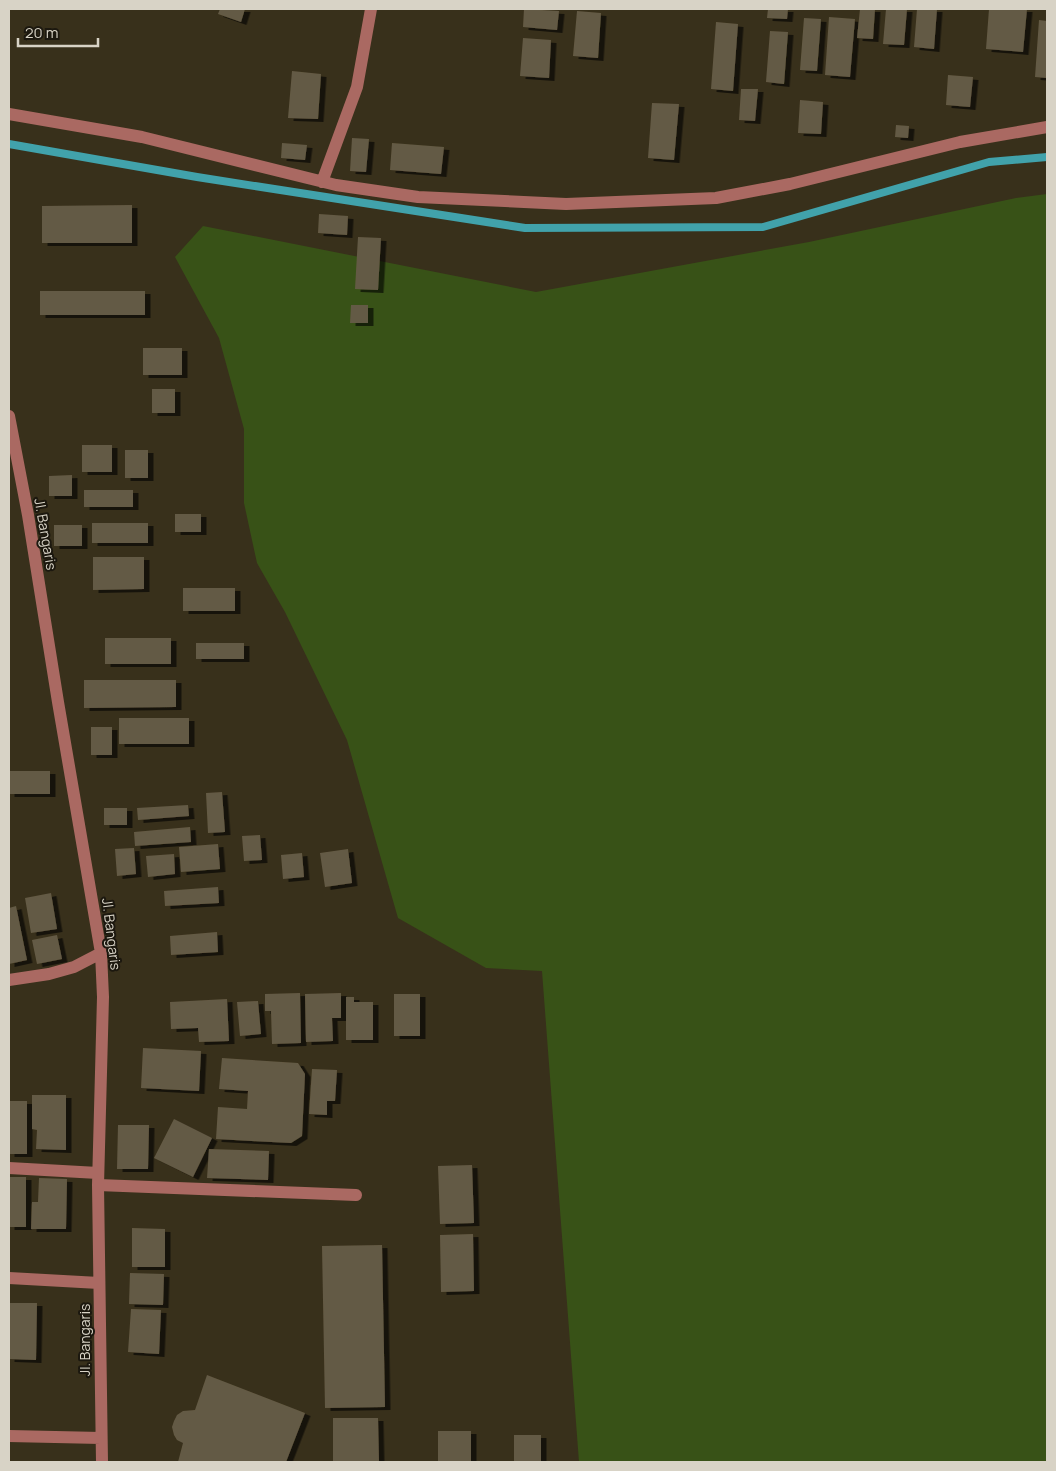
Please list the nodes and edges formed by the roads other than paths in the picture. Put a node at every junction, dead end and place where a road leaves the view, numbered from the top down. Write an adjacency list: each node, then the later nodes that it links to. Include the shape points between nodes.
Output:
1 (371, 9): 4 (street, via 357,87)
2 (9, 114): 4 (street, via 142,138)
3 (1047, 126): 4 (street, via 960,142 790,184 716,198 548,204 418,197)
4 (322, 182)
5 (9, 416): 6 (street, Jl. Bangaris)
6 (101, 953): 7 (street, via 74,967); 9 (street, Jl. Bangaris, via 103,997)
7 (9, 980)
8 (9, 1168): 9 (street)
9 (98, 1179): 10 (street); 12 (street, Jl. Bangaris)
10 (356, 1195)
11 (9, 1278): 12 (street)
12 (99, 1283): 14 (street, Jl. Bangaris)
13 (9, 1436): 14 (street)
14 (101, 1438): 15 (street, Jl. Bangaris)
15 (102, 1462)

